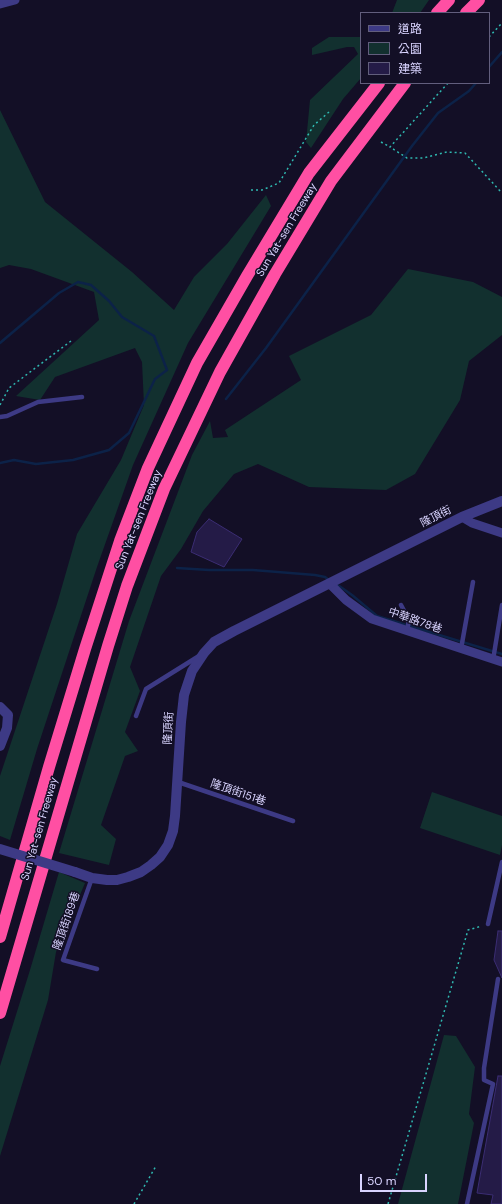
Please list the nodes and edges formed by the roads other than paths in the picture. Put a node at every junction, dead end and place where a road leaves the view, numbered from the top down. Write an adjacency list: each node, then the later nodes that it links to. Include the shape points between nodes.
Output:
1 (15, 0): 4 (street)
2 (449, 0): 5 (highway)
3 (479, 0): 6 (highway)
4 (0, 4)
5 (438, 12)
6 (467, 12)
7 (378, 84): 32 (highway, Sun Yat-sen Freeway, via 309,173 247,276 197,363 148,468 120,541 84,649)
8 (404, 84): 35 (highway, Sun Yat-sen Freeway, via 331,182 275,274 220,372 164,489 127,586 108,646)
9 (82, 397): 10 (lane, via 38,402)
10 (0, 417)
11 (502, 501): 12 (street, 隆頂街)
12 (462, 517): 13 (street); 15 (street, 隆頂街)
13 (502, 533)
14 (473, 582): 19 (lane)
15 (330, 584): 18 (street, 中華路78巷, via 346,600 372,619); 20 (street, 隆頂街, via 234,631 214,642)
16 (401, 605): 18 (lane, via 409,620)
17 (502, 605): 21 (lane)
18 (407, 631): 19 (street, 中華路78巷)
19 (461, 648): 21 (street, 中華路78巷)
20 (204, 653): 24 (lane, via 146,689); 26 (street, 隆頂街, via 192,671 184,695)
21 (492, 660): 22 (street, 中華路78巷)
22 (502, 662)
23 (0, 707): 25 (street, via 8,715 8,728)
24 (136, 716)
25 (0, 746)
26 (178, 782): 27 (lane, 隆頂街151巷); 30 (street, 隆頂街, via 176,816 168,845 160,857 128,877 117,880)
27 (293, 821)
28 (0, 849): 30 (street, 隆頂街, bridge)
29 (502, 862): 31 (lane)
30 (92, 878): 33 (lane, 隆頂街189巷, via 63,960)
31 (488, 924)
32 (0, 937)
33 (97, 969)
34 (498, 979): 36 (lane, via 484,1068 484,1080 493,1084)
35 (0, 1013)
36 (467, 1204)

